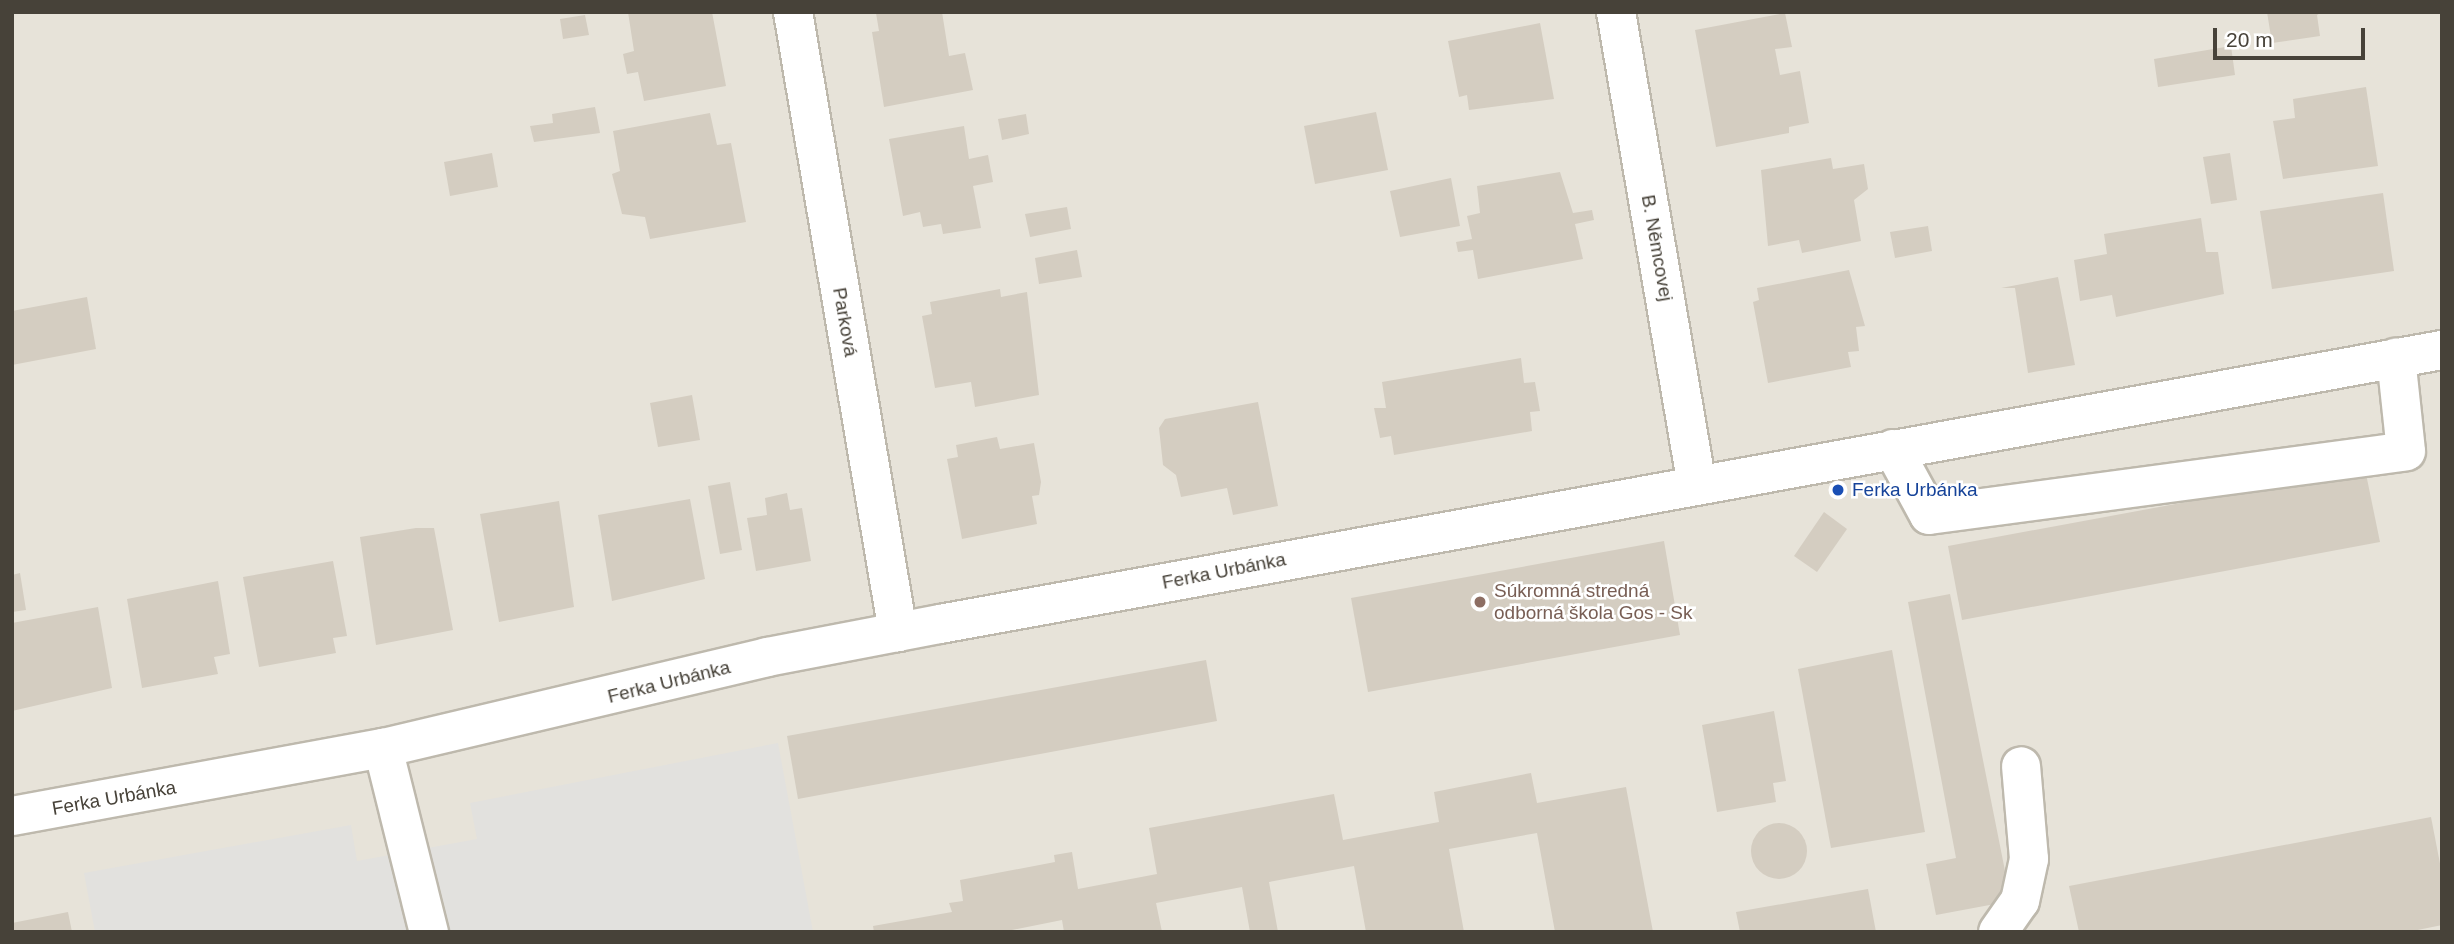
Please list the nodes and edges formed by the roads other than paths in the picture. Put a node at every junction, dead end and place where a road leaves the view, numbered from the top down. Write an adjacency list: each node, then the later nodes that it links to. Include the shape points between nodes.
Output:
1 (793, 12): 7 (street, Parková)
2 (1616, 12): 6 (street, B. Němcovej)
3 (2442, 350): 4 (street, Ferka Urbánka)
4 (2396, 358): 5 (street, Ferka Urbánka); 5 (street, via 2406,451 1929,514)
5 (1893, 449): 6 (street, Ferka Urbánka)
6 (1697, 484): 7 (street, Ferka Urbánka)
7 (898, 632): 8 (street, Ferka Urbánka)
8 (383, 748): 10 (street, Ferka Urbánka); 11 (street)
9 (2021, 766): 12 (street, via 2029,859 2020,901)
10 (12, 816)
11 (429, 932)
12 (1998, 932)

